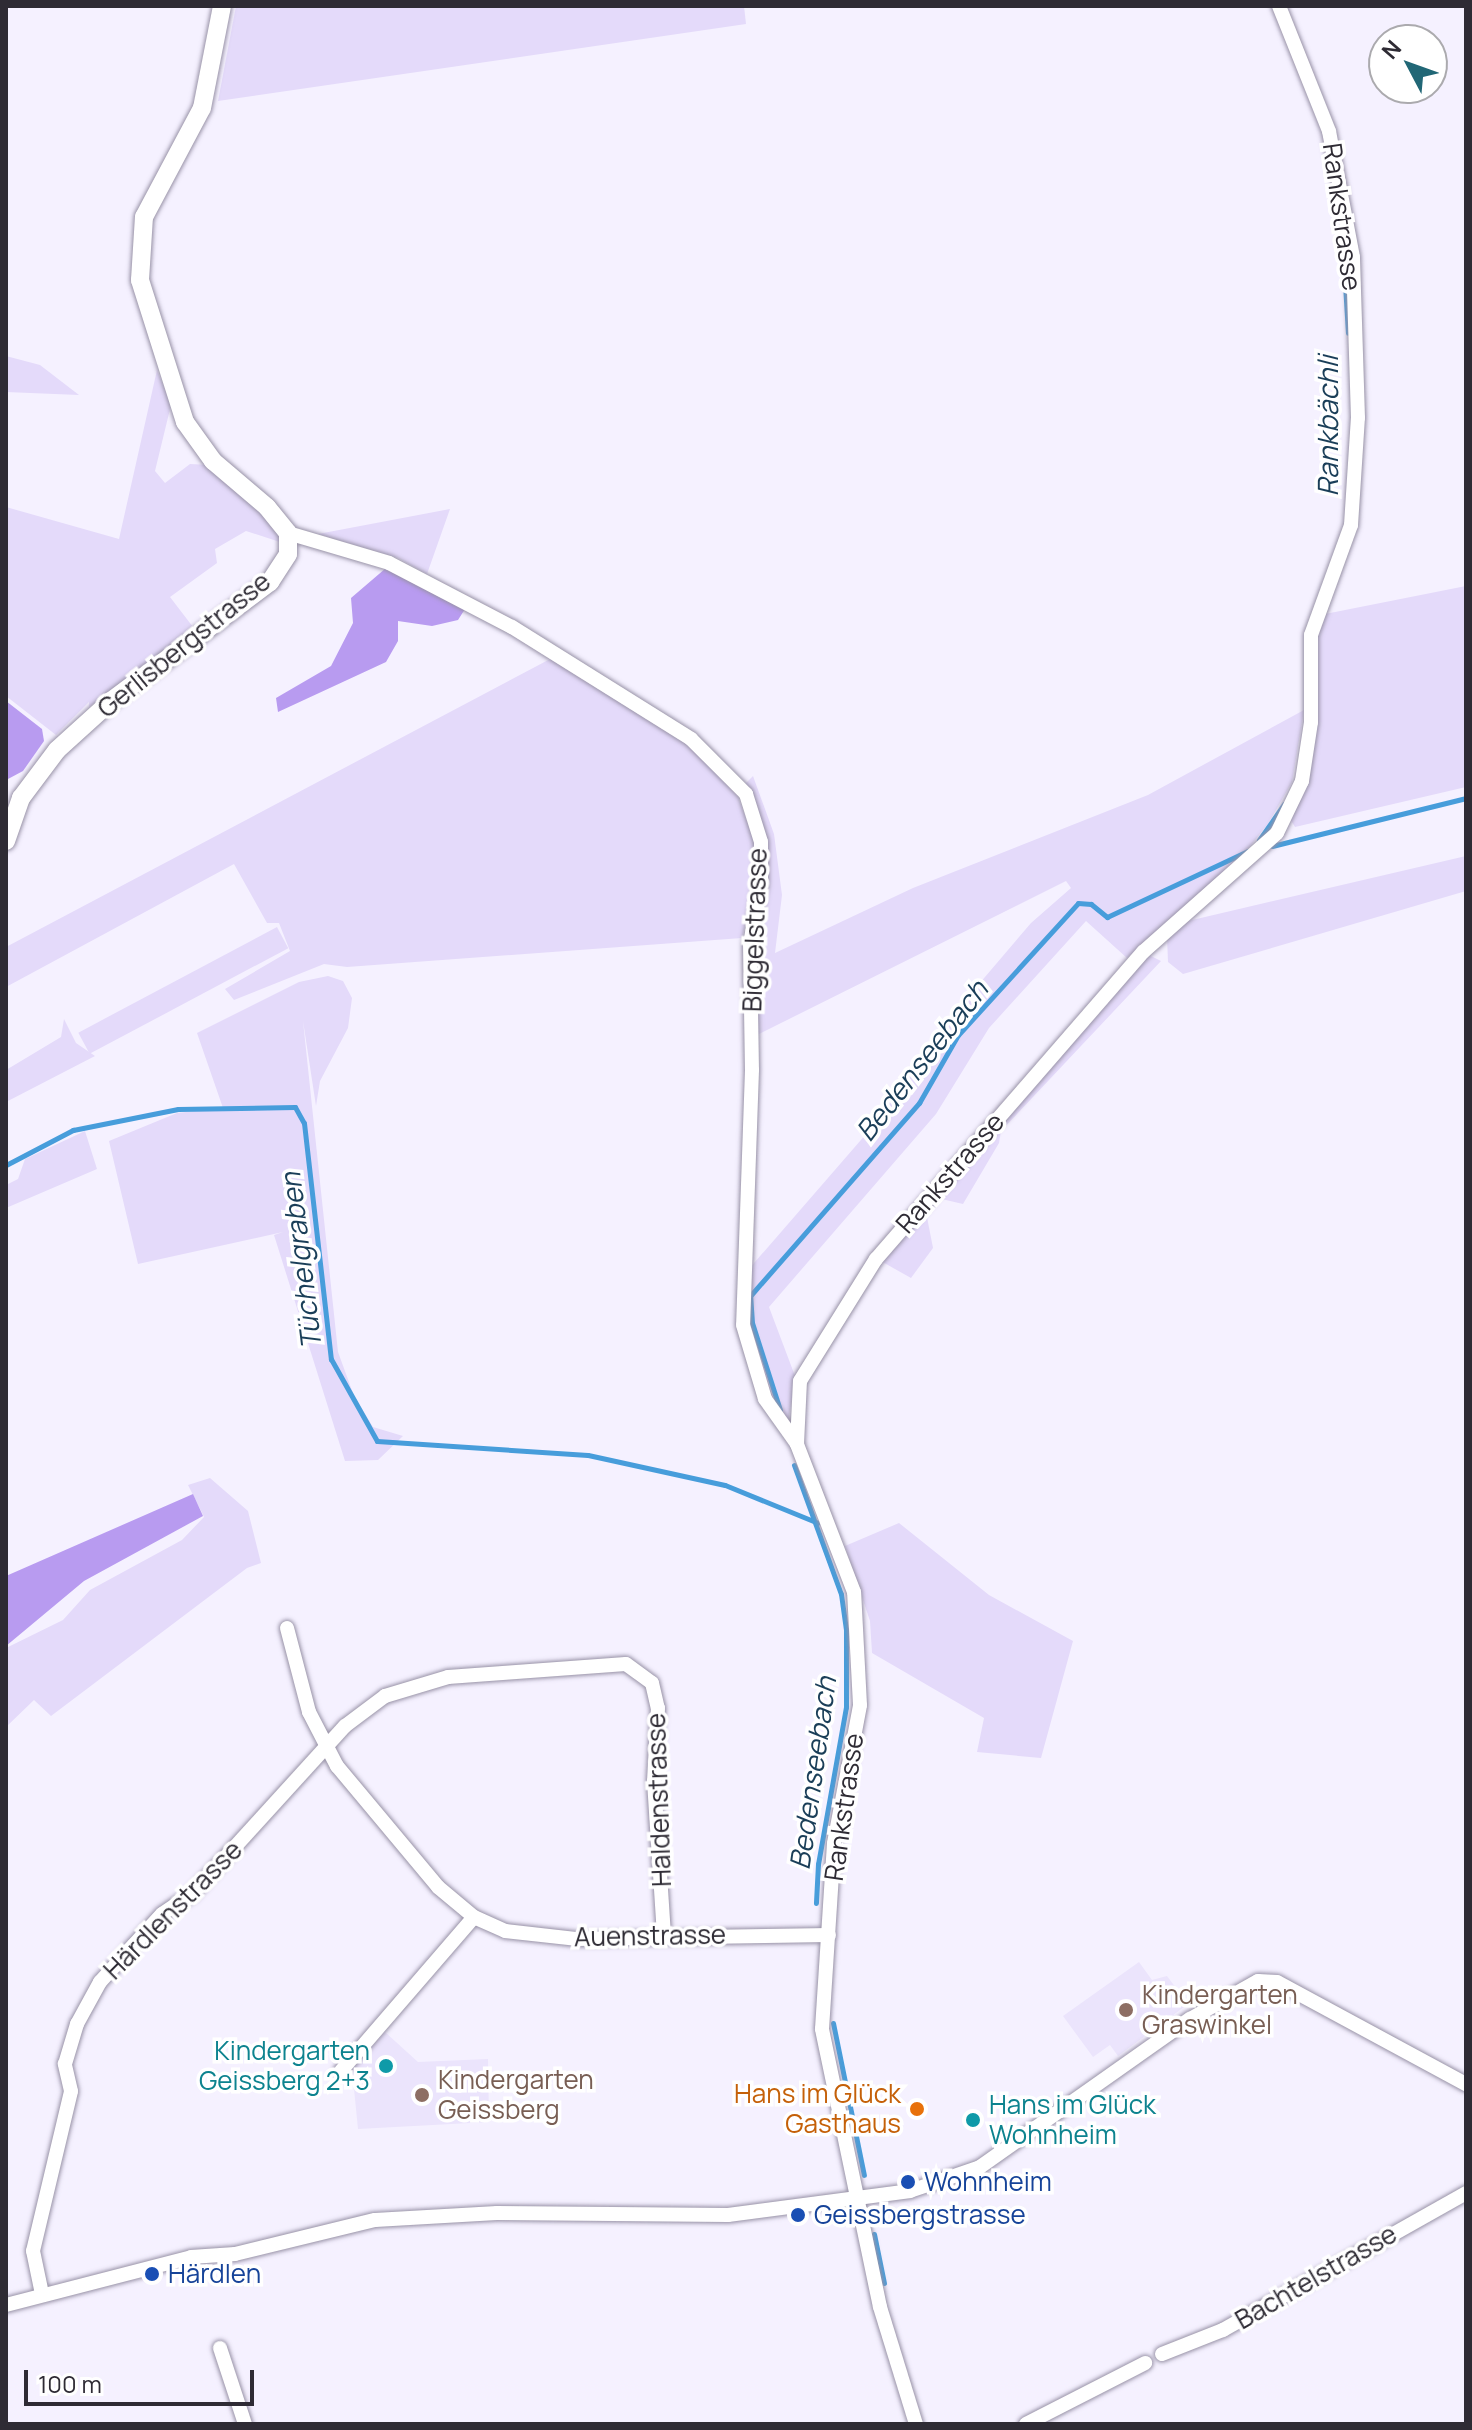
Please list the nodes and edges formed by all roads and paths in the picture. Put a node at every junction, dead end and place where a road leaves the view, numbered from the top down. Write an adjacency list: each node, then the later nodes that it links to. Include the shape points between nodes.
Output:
1 (222, 6): 3 (street, via 202,108 144,217 140,280 185,422 213,461 267,507)
2 (1279, 6): 5 (street, Rankstrasse, via 1329,131 1353,257 1358,403 1351,525 1311,635 1311,722 1302,781 1277,833 1143,952 876,1259 800,1381)
3 (288, 533): 4 (street, Gerlisbergstrasse, via 288,554 270,582 111,701 57,750 21,798); 5 (street, Biggelstrasse, via 389,563 512,627 691,739 746,794 761,842 761,883 750,944 752,1070 743,1325 765,1399)
4 (6, 841)
5 (797, 1444): 10 (street, Rankstrasse, via 854,1592 860,1705 834,1843)
6 (287, 1628): 7 (street, Auenstrasse, via 309,1712)
7 (327, 1746): 8 (street, Auenstrasse, via 346,1777 438,1887); 9 (street, Haldenstrasse, via 385,1696 448,1677 626,1664 652,1683 658,1708 654,1781); 15 (street, Härdlenstrasse, via 192,1894 162,1914 124,1955 100,1982 77,2024 65,2064 71,2091 33,2251)
8 (474, 1917): 9 (street, Auenstrasse, via 524,1935); 11 (street)
9 (664, 1934): 10 (street, Auenstrasse)
10 (829, 1935): 14 (street, Rankstrasse, via 822,2029)
11 (341, 2071)
12 (1466, 2084): 14 (street, via 1277,1982 1258,1981 1190,2019 980,2167 910,2191)
13 (1466, 2193): 18 (street, Bachtelstrasse, via 1223,2330)
14 (858, 2200): 15 (street, via 728,2215 497,2213 375,2220); 21 (street, Rankstrasse, via 880,2307)
15 (42, 2294): 16 (street)
16 (6, 2305)
17 (220, 2348): 20 (street)
18 (1162, 2354)
19 (1145, 2363): 22 (street)
20 (245, 2424)
21 (916, 2424)
22 (1026, 2424)

